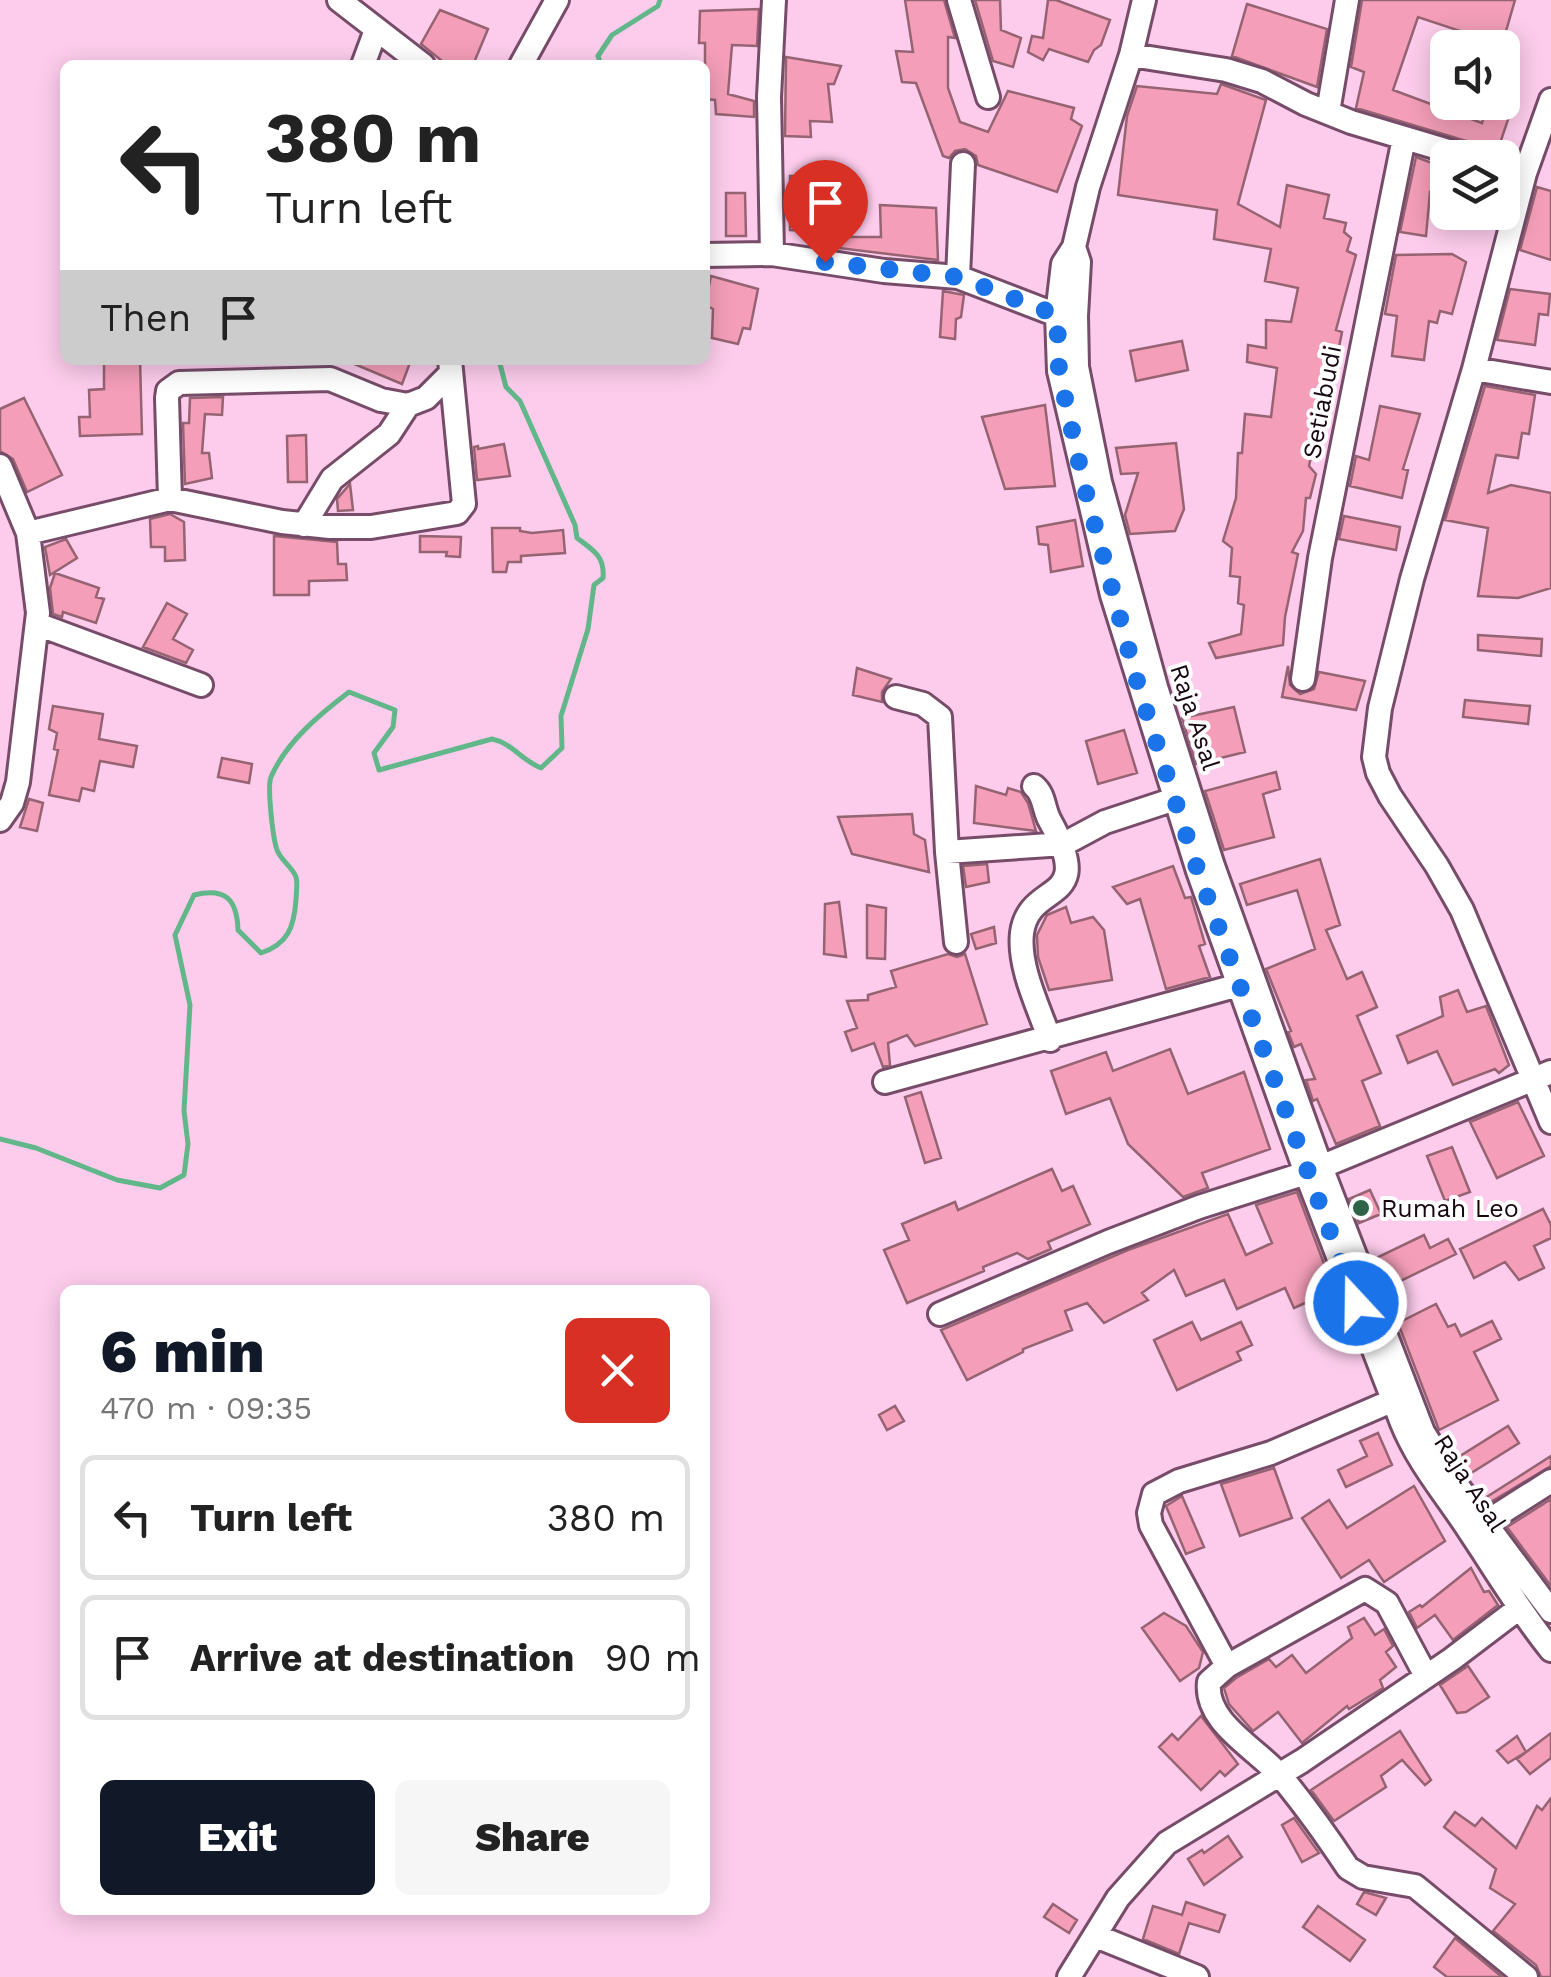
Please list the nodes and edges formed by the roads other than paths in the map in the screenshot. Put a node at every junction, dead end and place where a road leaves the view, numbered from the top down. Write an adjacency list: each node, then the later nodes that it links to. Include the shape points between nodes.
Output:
1 (340, 0): 7 (street)
2 (557, 0): 11 (street)
3 (774, 0): 22 (street)
4 (959, 0): 12 (street)
5 (1144, 0): 8 (street, Raja Asal)
6 (1347, 0): 14 (street)
7 (376, 30): 9 (street); 10 (street)
8 (1131, 54): 14 (street, via 1226,70); 20 (street, Raja Asal)
9 (365, 60)
10 (417, 60)
11 (524, 60)
12 (988, 98)
13 (1551, 100): 17 (street)
14 (1328, 112): 15 (street)
15 (1404, 138): 16 (street); 34 (street, Setiabudi)
16 (1430, 146)
17 (1520, 159)
18 (964, 164): 23 (street)
19 (1502, 230): 26 (street)
20 (1074, 247): 24 (street, Raja Asal, via 1063,264); 38 (street, Raja Asal, via 1078,367 1096,465)
21 (710, 254): 22 (street)
22 (772, 254): 23 (street)
23 (958, 277): 24 (street)
24 (1057, 315): 38 (street, Raja Asal, via 1059,371 1084,485 1140,692)
25 (450, 367): 28 (street, via 426,398); 31 (street, via 462,510 371,527)
26 (1474, 369): 27 (street); 45 (street, via 1412,579 1374,757 1390,796 1462,910)
27 (1551, 382)
28 (408, 405): 30 (street, via 330,379 178,382 167,398); 31 (street, via 389,434 332,480)
29 (0, 466): 32 (street)
30 (170, 498): 31 (street); 32 (street)
31 (304, 525)
32 (28, 533): 33 (street)
33 (37, 624): 35 (street); 39 (street, via 18,782)
34 (1303, 679)
35 (201, 684)
36 (896, 698): 41 (street, via 923,704 940,717)
37 (1034, 786): 40 (street)
38 (1183, 797): 40 (street, via 1105,822); 43 (street, Raja Asal); 48 (street, Raja Asal)
39 (0, 820)
40 (1064, 844): 41 (street); 44 (street, via 1066,880 1028,914 1022,937)
41 (947, 852): 42 (street)
42 (956, 942)
43 (1239, 985): 44 (street); 48 (street, Raja Asal)
44 (1050, 1040): 46 (street)
45 (1542, 1076): 47 (street); 48 (street)
46 (885, 1082)
47 (1551, 1122)
48 (1313, 1170): 49 (street, via 1108,1242); 50 (street, Raja Asal); 52 (street, Raja Asal, via 1423,1432)
49 (940, 1314)
50 (1394, 1400): 52 (street, Raja Asal, via 1416,1454); 56 (street, via 1154,1494 1151,1525)
51 (1550, 1485): 52 (street)
52 (1478, 1527): 53 (street, Raja Asal); 54 (street, Raja Asal)
53 (1518, 1609): 55 (street, Raja Asal); 57 (street)
54 (1551, 1610)
55 (1551, 1650)
56 (1227, 1666): 57 (street, via 1365,1589 1387,1603); 58 (street, via 1209,1682 1207,1694 1224,1722)
57 (1426, 1676): 58 (street)
58 (1280, 1775): 59 (street, via 1167,1843 1135,1876); 62 (street, via 1354,1874 1416,1886)
59 (1096, 1936): 60 (street); 61 (street)
60 (1069, 1977)
61 (1197, 1977)
62 (1526, 1977)

